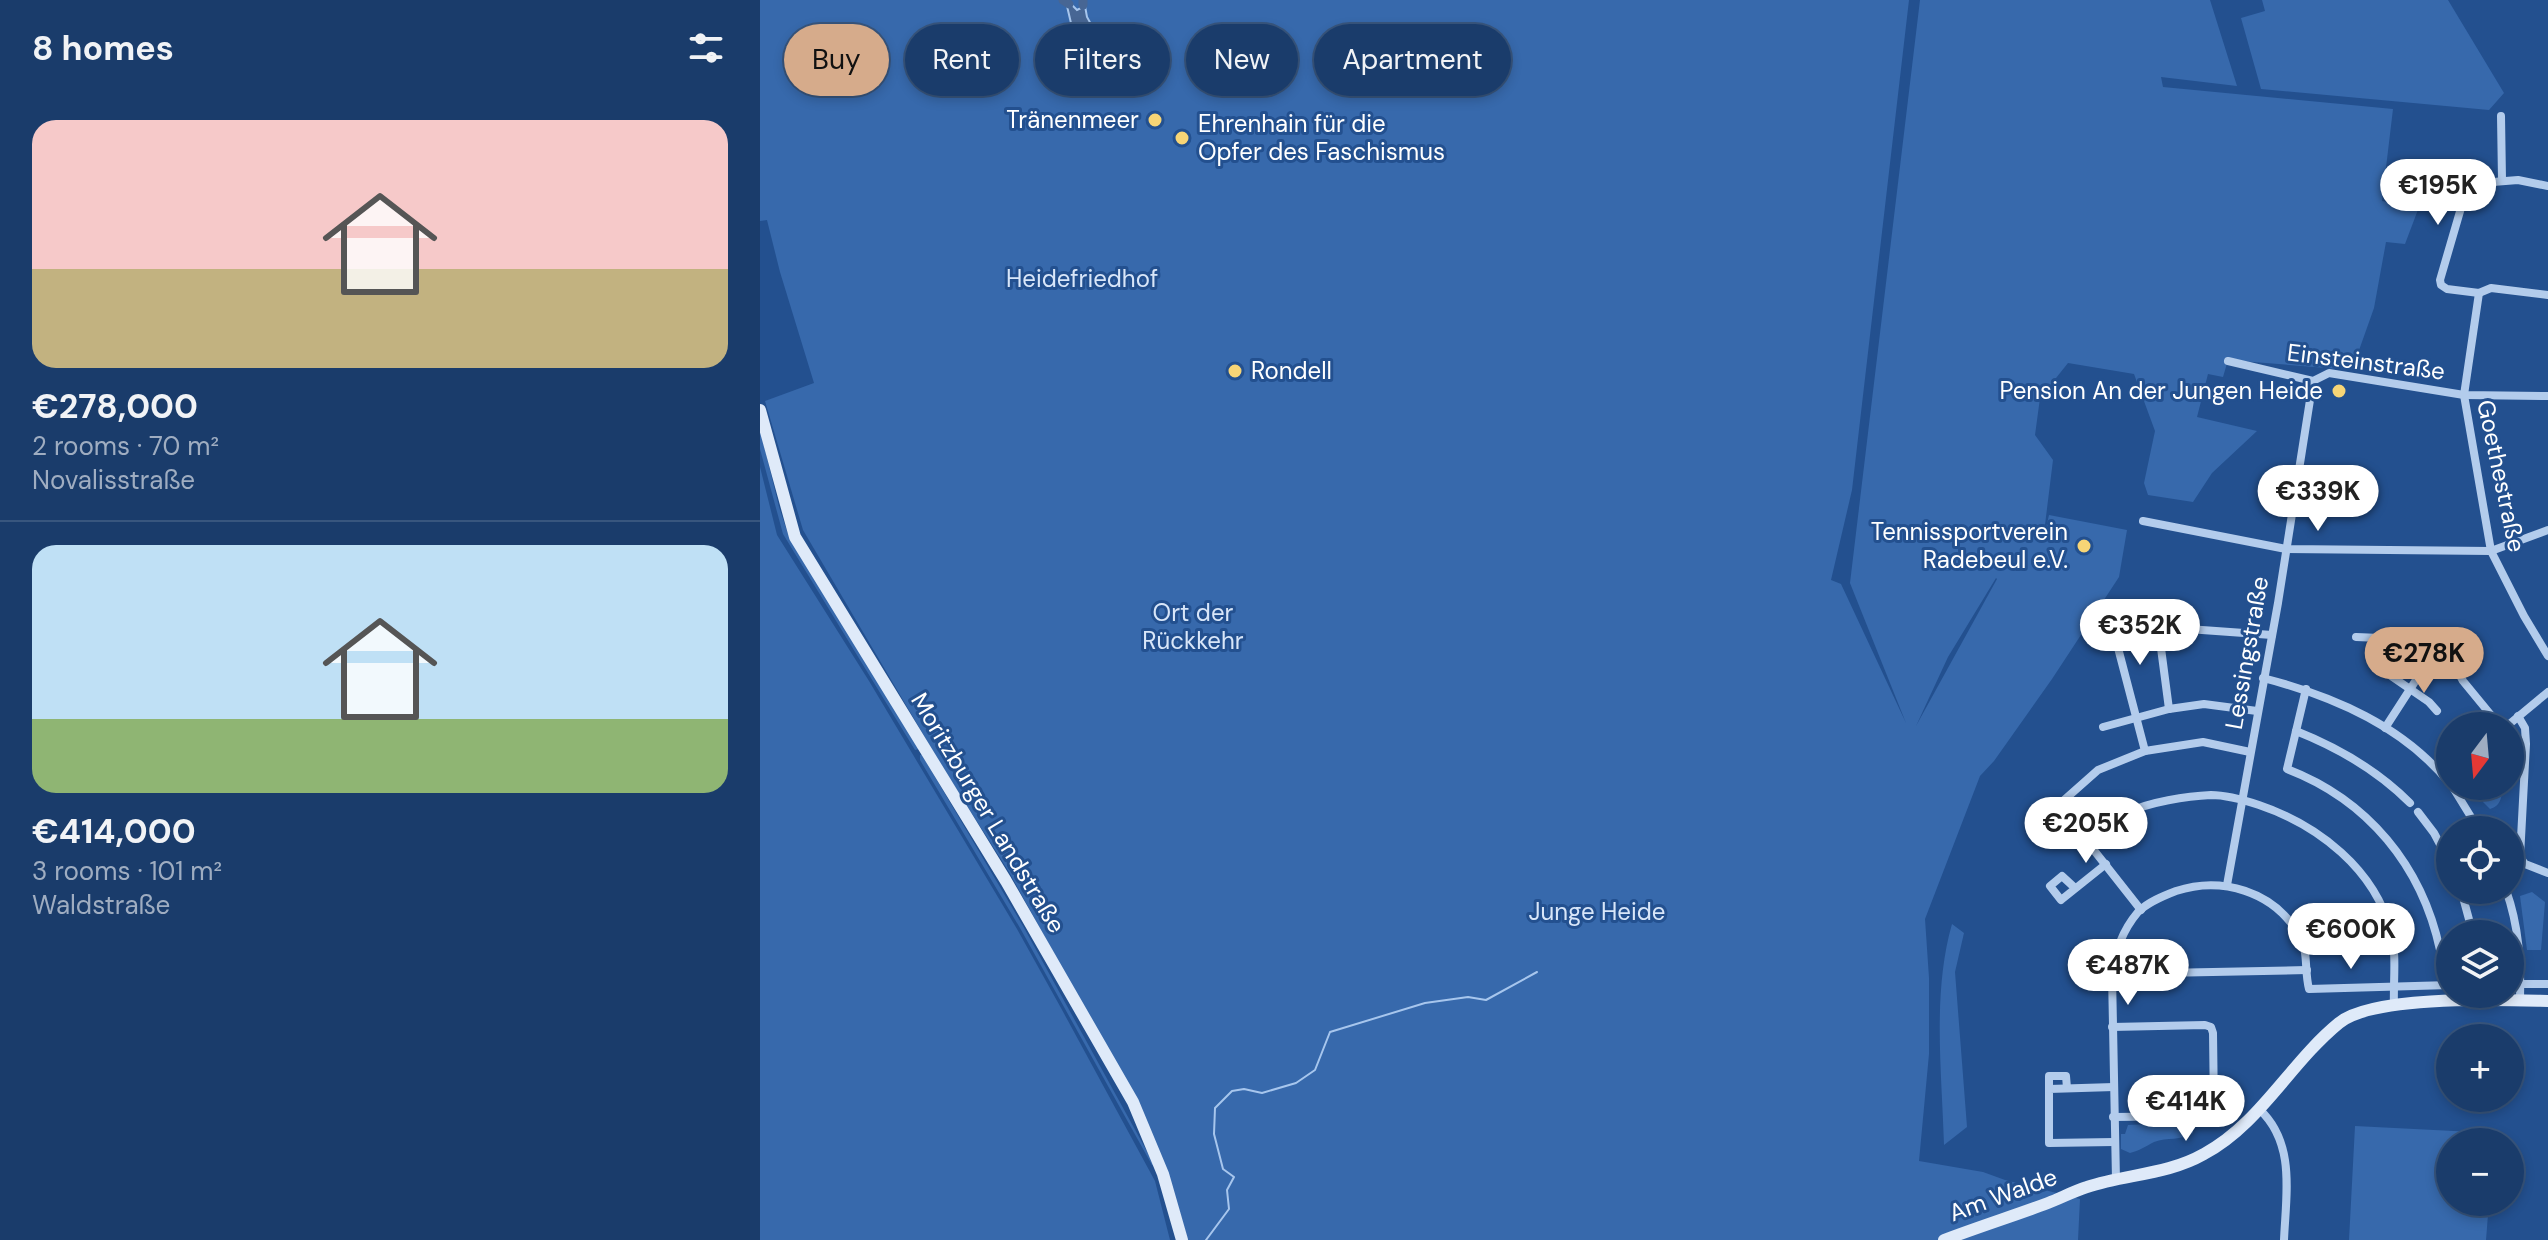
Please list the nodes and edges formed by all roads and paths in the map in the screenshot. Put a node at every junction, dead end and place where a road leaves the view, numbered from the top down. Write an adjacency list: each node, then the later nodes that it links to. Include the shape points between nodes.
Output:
1 (2501, 116): 2 (street)
2 (2502, 180): 3 (street); 4 (street, via 2468,184 2440,280 2447,289)
3 (2548, 186)
4 (2479, 293): 5 (street, via 2491,288); 8 (street, Goethestraße)
5 (2548, 295)
6 (2228, 361): 7 (street, Einsteinstraße)
7 (2313, 381): 8 (street, Einsteinstraße, via 2329,373); 13 (street, Lessingstraße)
8 (2464, 395): 9 (street, Einsteinstraße); 14 (street, Goethestraße)
9 (2548, 396)
10 (760, 410): 67 (main road, Moritzburger Landstraße, via 795,537 1006,881 1133,1102 1163,1174)
11 (2143, 521): 13 (street)
12 (2548, 530): 14 (street)
13 (2286, 549): 14 (street); 16 (street, Lessingstraße)
14 (2491, 551): 19 (street, Goethestraße)
15 (2112, 625): 30 (street)
16 (2272, 635): 21 (street, Lessingstraße); 25 (street, via 2188,629 2159,633)
17 (2356, 637): 18 (street, via 2429,640)
18 (2438, 646): 22 (street); 28 (street)
19 (2548, 656)
20 (2375, 665): 22 (street)
21 (2263, 678): 23 (street); 26 (street, Lessingstraße)
22 (2410, 688): 27 (street); 33 (street)
23 (2306, 689): 33 (street); 34 (street)
24 (2548, 692): 29 (street)
25 (2169, 709): 26 (street, via 2204,704); 30 (street)
26 (2257, 711): 36 (street, Lessingstraße)
27 (2437, 711)
28 (2488, 712)
29 (2523, 712)
30 (2136, 717): 32 (street); 35 (street)
31 (2524, 726): 38 (street)
32 (2103, 727)
33 (2385, 728): 37 (street)
34 (2296, 731): 41 (street, via 2364,765); 50 (street, via 2287,769 2341,796 2374,823 2421,890)
35 (2145, 751): 36 (street, via 2203,742); 44 (street, via 2098,770 2063,801)
36 (2250, 752): 39 (street, Lessingstraße)
37 (2436, 769)
38 (2524, 782)
39 (2242, 800): 44 (street, via 2214,795 2178,799 2128,812); 47 (street, Lessingstraße); 56 (street, via 2319,833 2352,863 2380,904 2391,932)
40 (2523, 800): 46 (street, via 2520,857)
41 (2410, 803)
42 (2418, 812): 43 (street)
43 (2436, 837)
44 (2086, 840): 45 (street)
45 (2106, 864): 48 (street); 49 (street)
46 (2548, 873)
47 (2227, 885): 49 (street, via 2186,888); 51 (street, via 2251,892 2288,920 2306,950)
48 (2075, 888)
49 (2141, 910): 52 (street, via 2117,948)
50 (2436, 935)
51 (2307, 970): 52 (street); 56 (street, via 2309,989)
52 (2112, 974): 61 (street)
53 (2524, 984): 54 (street)
54 (2548, 984)
55 (2436, 985): 56 (street)
56 (2393, 986): 60 (street)
57 (2524, 1001): 58 (main road, Am Walde)
58 (2548, 1001)
59 (2436, 1004): 60 (main road, Am Walde)
60 (2394, 1006): 63 (main road, Am Walde, via 2364,1010 2339,1022)
61 (2112, 1027): 62 (street); 64 (street, via 2211,1027 2214,1110 2206,1116)
62 (2114, 1087): 64 (street); 65 (street, via 2049,1089 2049,1143)
63 (2259, 1109): 66 (main road, Am Walde, via 2205,1154 2173,1169); 69 (street, via 2281,1140 2287,1165)
64 (2113, 1117): 65 (street)
65 (2114, 1142): 66 (street)
66 (2116, 1180): 68 (main road, Am Walde)
67 (1182, 1240)
68 (1944, 1240)
69 (2284, 1240)

